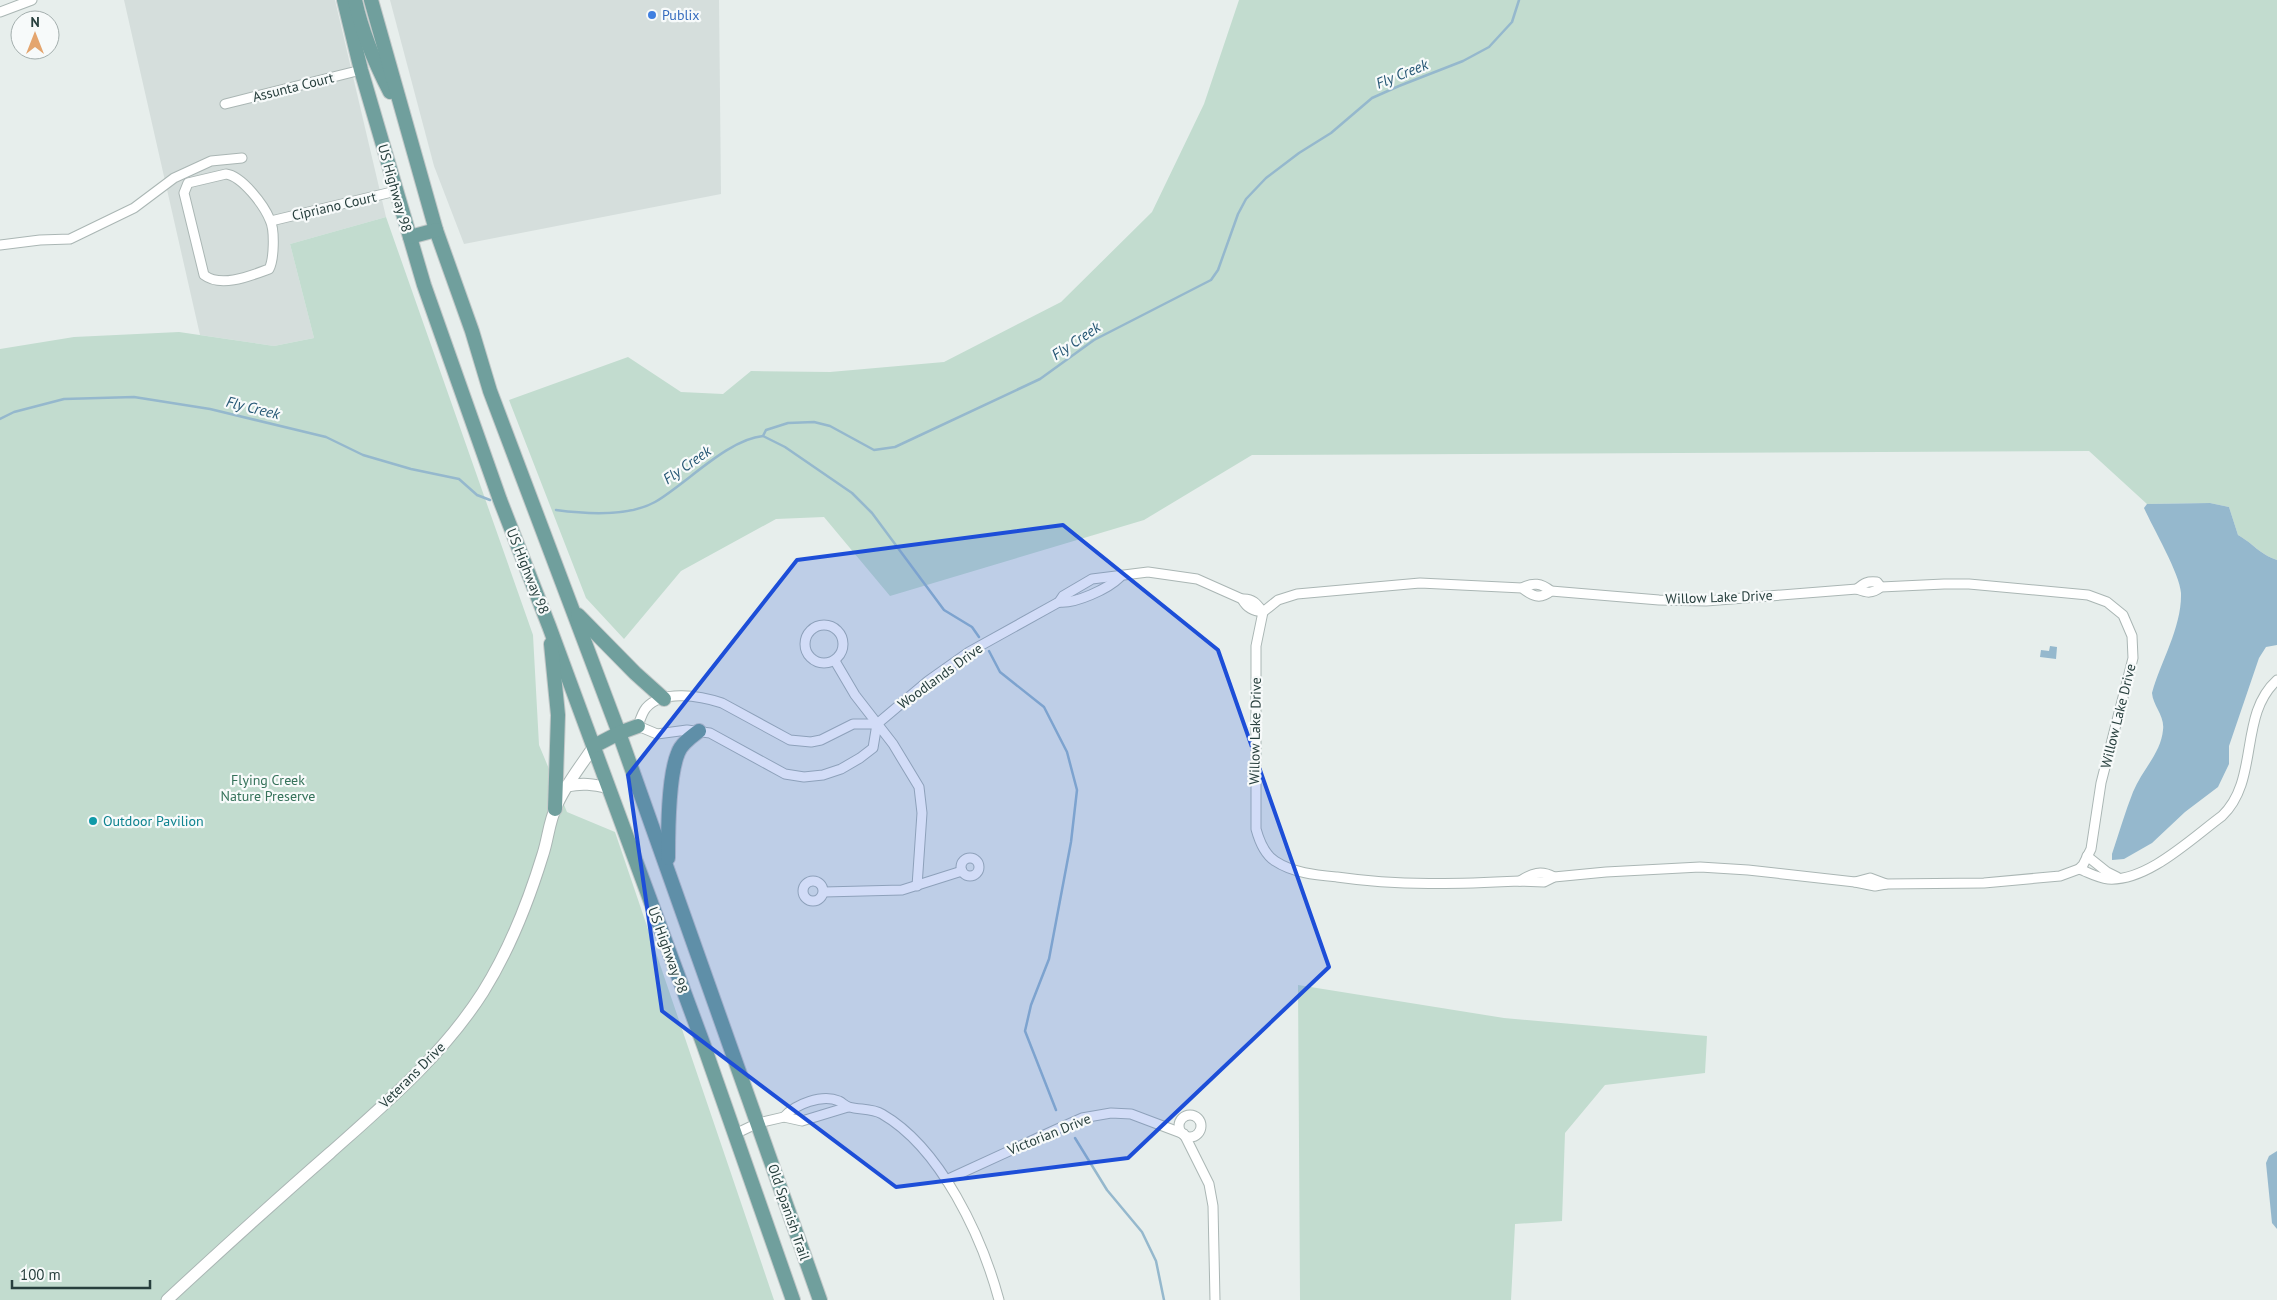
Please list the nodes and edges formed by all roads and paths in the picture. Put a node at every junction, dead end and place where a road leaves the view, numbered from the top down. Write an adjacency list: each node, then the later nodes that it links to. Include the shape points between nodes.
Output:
1 (32, 0): 5 (street)
2 (344, 0): 6 (main road, US Highway 98)
3 (354, 0): 8 (main road, via 377,66)
4 (371, 0): 8 (main road, US Highway 98)
5 (0, 12)
6 (361, 70): 7 (street, Assunta Court); 10 (main road, US Highway 98)
7 (225, 104)
8 (403, 117): 12 (main road, US Highway 98)
9 (242, 158): 14 (street, via 211,161 174,178 134,208 70,239)
10 (396, 191): 11 (street, Cipriano Court); 13 (main road, US Highway 98)
11 (271, 221): 11 (street, via 274,260 270,269 240,278 212,281 204,275 184,193 188,183 235,175)
12 (436, 230): 13 (main road); 17 (main road, US Highway 98, via 490,390)
13 (410, 237): 19 (main road, US Highway 98, via 500,500)
14 (0, 245)
15 (1120, 577): 16 (street, Woodlands Drive, via 1113,584 1069,604); 16 (street, Woodlands Drive, via 1092,579 1063,596); 18 (street, Woodlands Drive, via 1148,572 1196,579 1249,599 1257,603)
16 (1059, 602): 23 (street, Woodlands Drive, via 969,652)
17 (574, 610): 22 (main road); 26 (main road, US Highway 98)
18 (1263, 612): 31 (street, Willow Lake Drive, via 1278,600 1297,594 1420,583 1522,588 1537,583 1551,591 1706,601 1857,589 1868,593 1881,587 1944,584 2088,595 2107,602 2123,615 2132,636 2133,658 2101,783 2091,849); 32 (street, Willow Lake Drive, via 1256,646 1254,810 1260,842 1273,860 1292,869 1368,882 1415,885 1520,881 1539,872 1554,877 1700,867 1855,882 1870,878 1886,884 1984,883 2060,876)
19 (549, 626): 27 (main road, US Highway 98); 30 (main road, via 558,714)
20 (835, 660): 20 (street, via 843,650 842,638 828,625 816,626 806,635 807,654 822,664); 23 (street)
21 (2277, 680): 35 (street, via 2259,706 2240,790 2229,809 2149,869 2132,877)
22 (664, 699): 23 (street, via 680,696 710,699 790,740 801,742 822,740 853,724); 24 (street, via 646,708)
23 (877, 724): 25 (street, via 873,748 860,758 841,769 804,777 785,774 710,733); 36 (street, via 919,787 922,813)
24 (638, 726): 25 (street, via 658,734); 26 (main road)
25 (699, 731): 33 (main road, via 686,740 678,752 673,772)
26 (619, 733): 27 (main road); 33 (main road, US Highway 98)
27 (594, 746): 28 (street, Veterans Drive); 29 (main road, US Highway 98)
28 (567, 786): 29 (street, via 579,783); 30 (street, Veterans Drive)
29 (608, 788): 41 (main road, US Highway 98)
30 (554, 809): 43 (street, Veterans Drive, via 530,897 508,948 482,993 451,1035 395,1094)
31 (2087, 856): 32 (street, Willow Lake Drive); 35 (street)
32 (2078, 868): 35 (street, via 2095,876)
33 (668, 869): 40 (main road, US Highway 98)
34 (962, 871): 36 (street)
35 (2119, 878)
36 (917, 886): 37 (street, via 902,890)
37 (824, 892)
38 (848, 1107): 39 (street, via 802,1121); 39 (street, via 838,1100 811,1102 795,1106); 42 (street, via 880,1113 906,1130)
39 (784, 1117): 40 (street)
40 (758, 1123): 41 (street); 45 (main road, Old Spanish Trail)
41 (735, 1134): 44 (main road, Old Spanish Trail)
42 (946, 1180): 46 (street, via 967,1216); 47 (street, Victorian Drive, via 1082,1118 1111,1113 1140,1117 1184,1134 1210,1184)
43 (167, 1300)
44 (793, 1300)
45 (820, 1300)
46 (999, 1300)
47 (1215, 1300)

